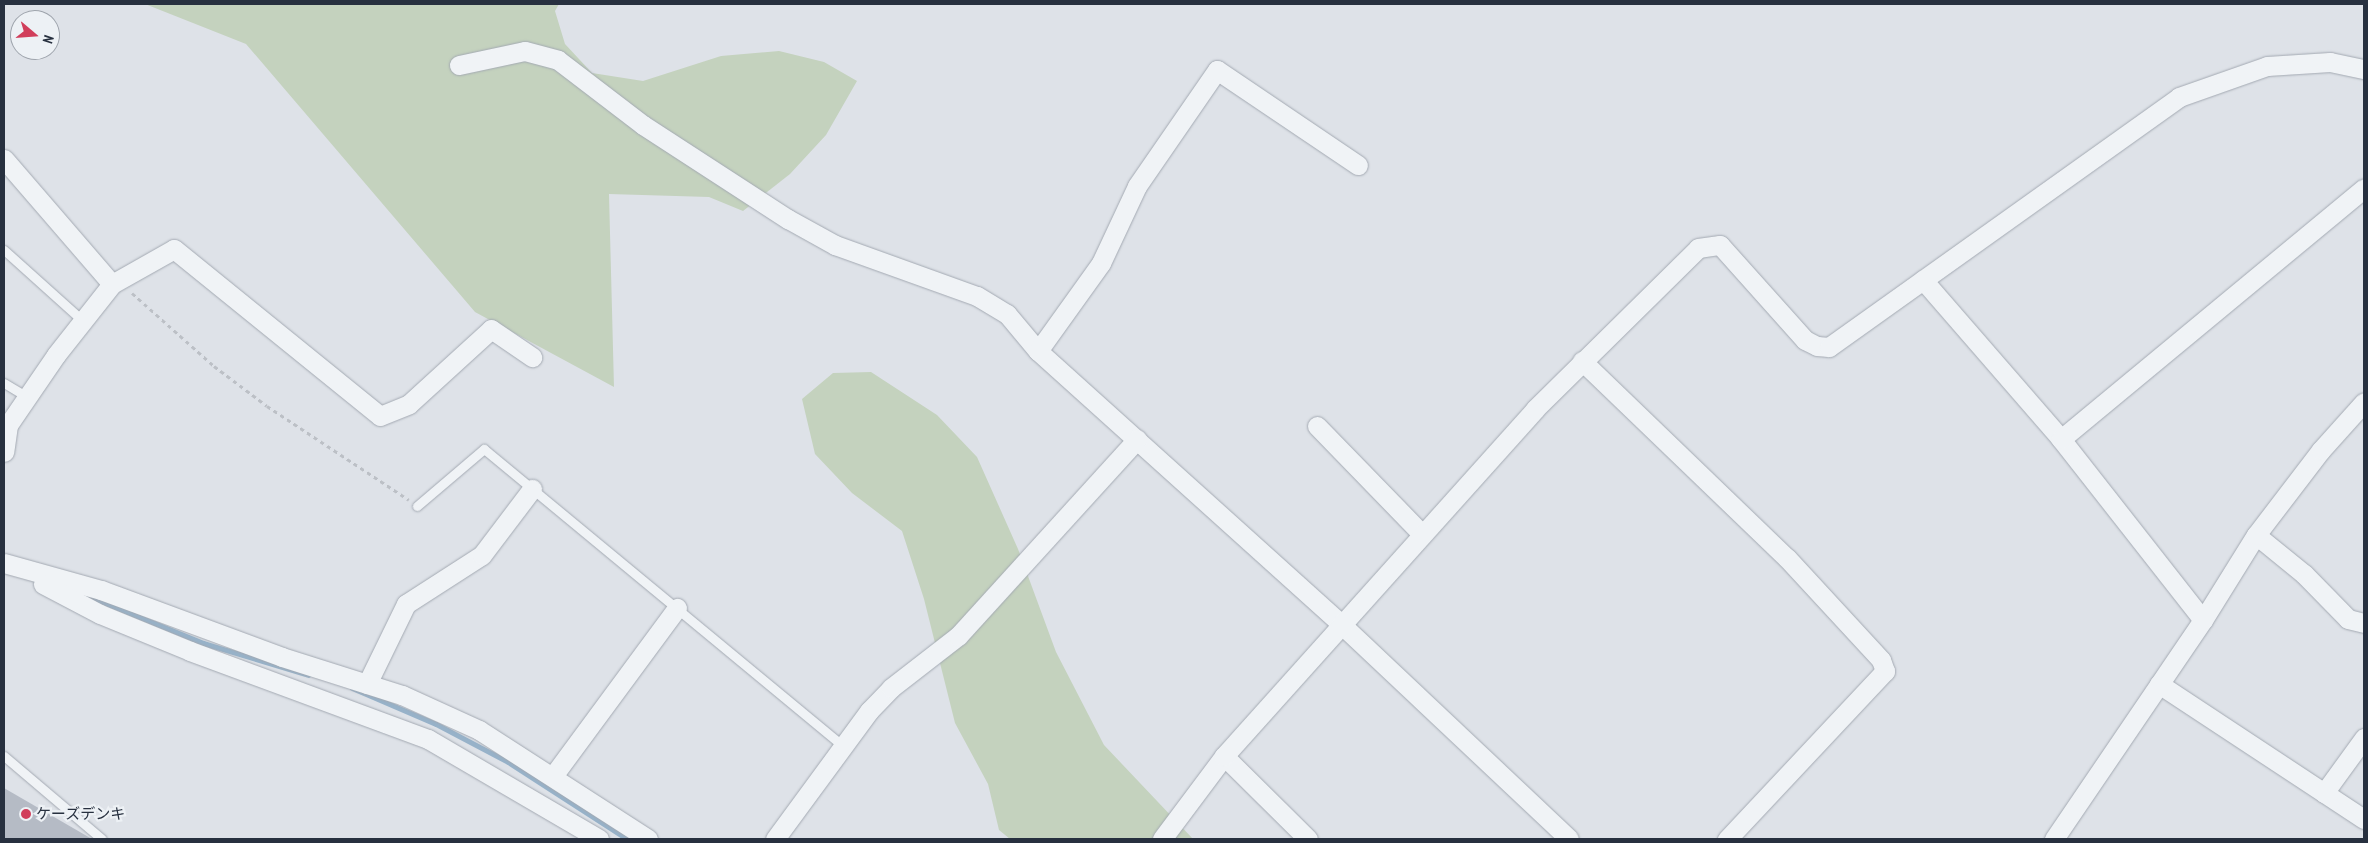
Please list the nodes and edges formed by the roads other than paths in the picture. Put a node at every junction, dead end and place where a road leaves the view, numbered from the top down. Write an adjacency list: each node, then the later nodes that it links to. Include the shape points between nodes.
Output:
1 (459, 65): 10 (street, via 526,51 558,60 643,125 788,219 835,245 977,296 1007,314)
2 (2364, 69): 7 (street, via 2330,62 2267,66 2179,98)
3 (4, 159): 8 (street)
4 (1358, 165): 10 (street, via 1217,70 1137,186 1101,263)
5 (2364, 188): 18 (street)
6 (4, 250): 9 (lane)
7 (1923, 280): 12 (street, via 1830,347 1817,346 1805,340 1720,245 1698,248); 18 (street)
8 (112, 284): 9 (street); 11 (street, via 174,249 380,416 409,404 491,329)
9 (83, 321): 14 (street)
10 (1038, 351): 17 (street)
11 (532, 357)
12 (1582, 362): 22 (street); 47 (street, via 1787,558 1881,660 1885,671)
13 (4, 383): 14 (lane)
14 (27, 397): 19 (street, via 8,425)
15 (2364, 402): 23 (street, via 2320,450)
16 (1317, 426): 22 (street)
17 (1137, 439): 27 (street); 34 (street, via 958,636 891,688)
18 (2061, 439): 26 (street)
19 (4, 452)
20 (532, 489): 21 (lane, via 484,449); 25 (lane); 31 (street, via 482,555 406,604)
21 (417, 506)
22 (1422, 534): 27 (street)
23 (2256, 535): 26 (street); 28 (street, via 2304,574 2348,618)
24 (4, 566): 29 (street, via 76,598 100,614); 29 (street, via 101,590)
25 (677, 608): 34 (lane); 37 (street)
26 (2203, 620): 32 (street)
27 (1341, 624): 36 (street); 46 (street)
28 (2364, 624)
29 (193, 638): 30 (street); 30 (street)
30 (296, 672): 31 (street); 41 (street, via 428,739)
31 (368, 684): 37 (street, via 402,695 478,730)
32 (2159, 684): 38 (street); 48 (street)
33 (2364, 738): 38 (street)
34 (842, 745): 43 (street)
35 (4, 756): 40 (lane)
36 (1224, 756): 44 (street); 45 (street)
37 (553, 776): 42 (street)
38 (2324, 793): 39 (street)
39 (2364, 819)
40 (102, 839)
41 (599, 839)
42 (648, 839)
43 (774, 839)
44 (1162, 839)
45 (1308, 839)
46 (1569, 839)
47 (1727, 839)
48 (2054, 839)

